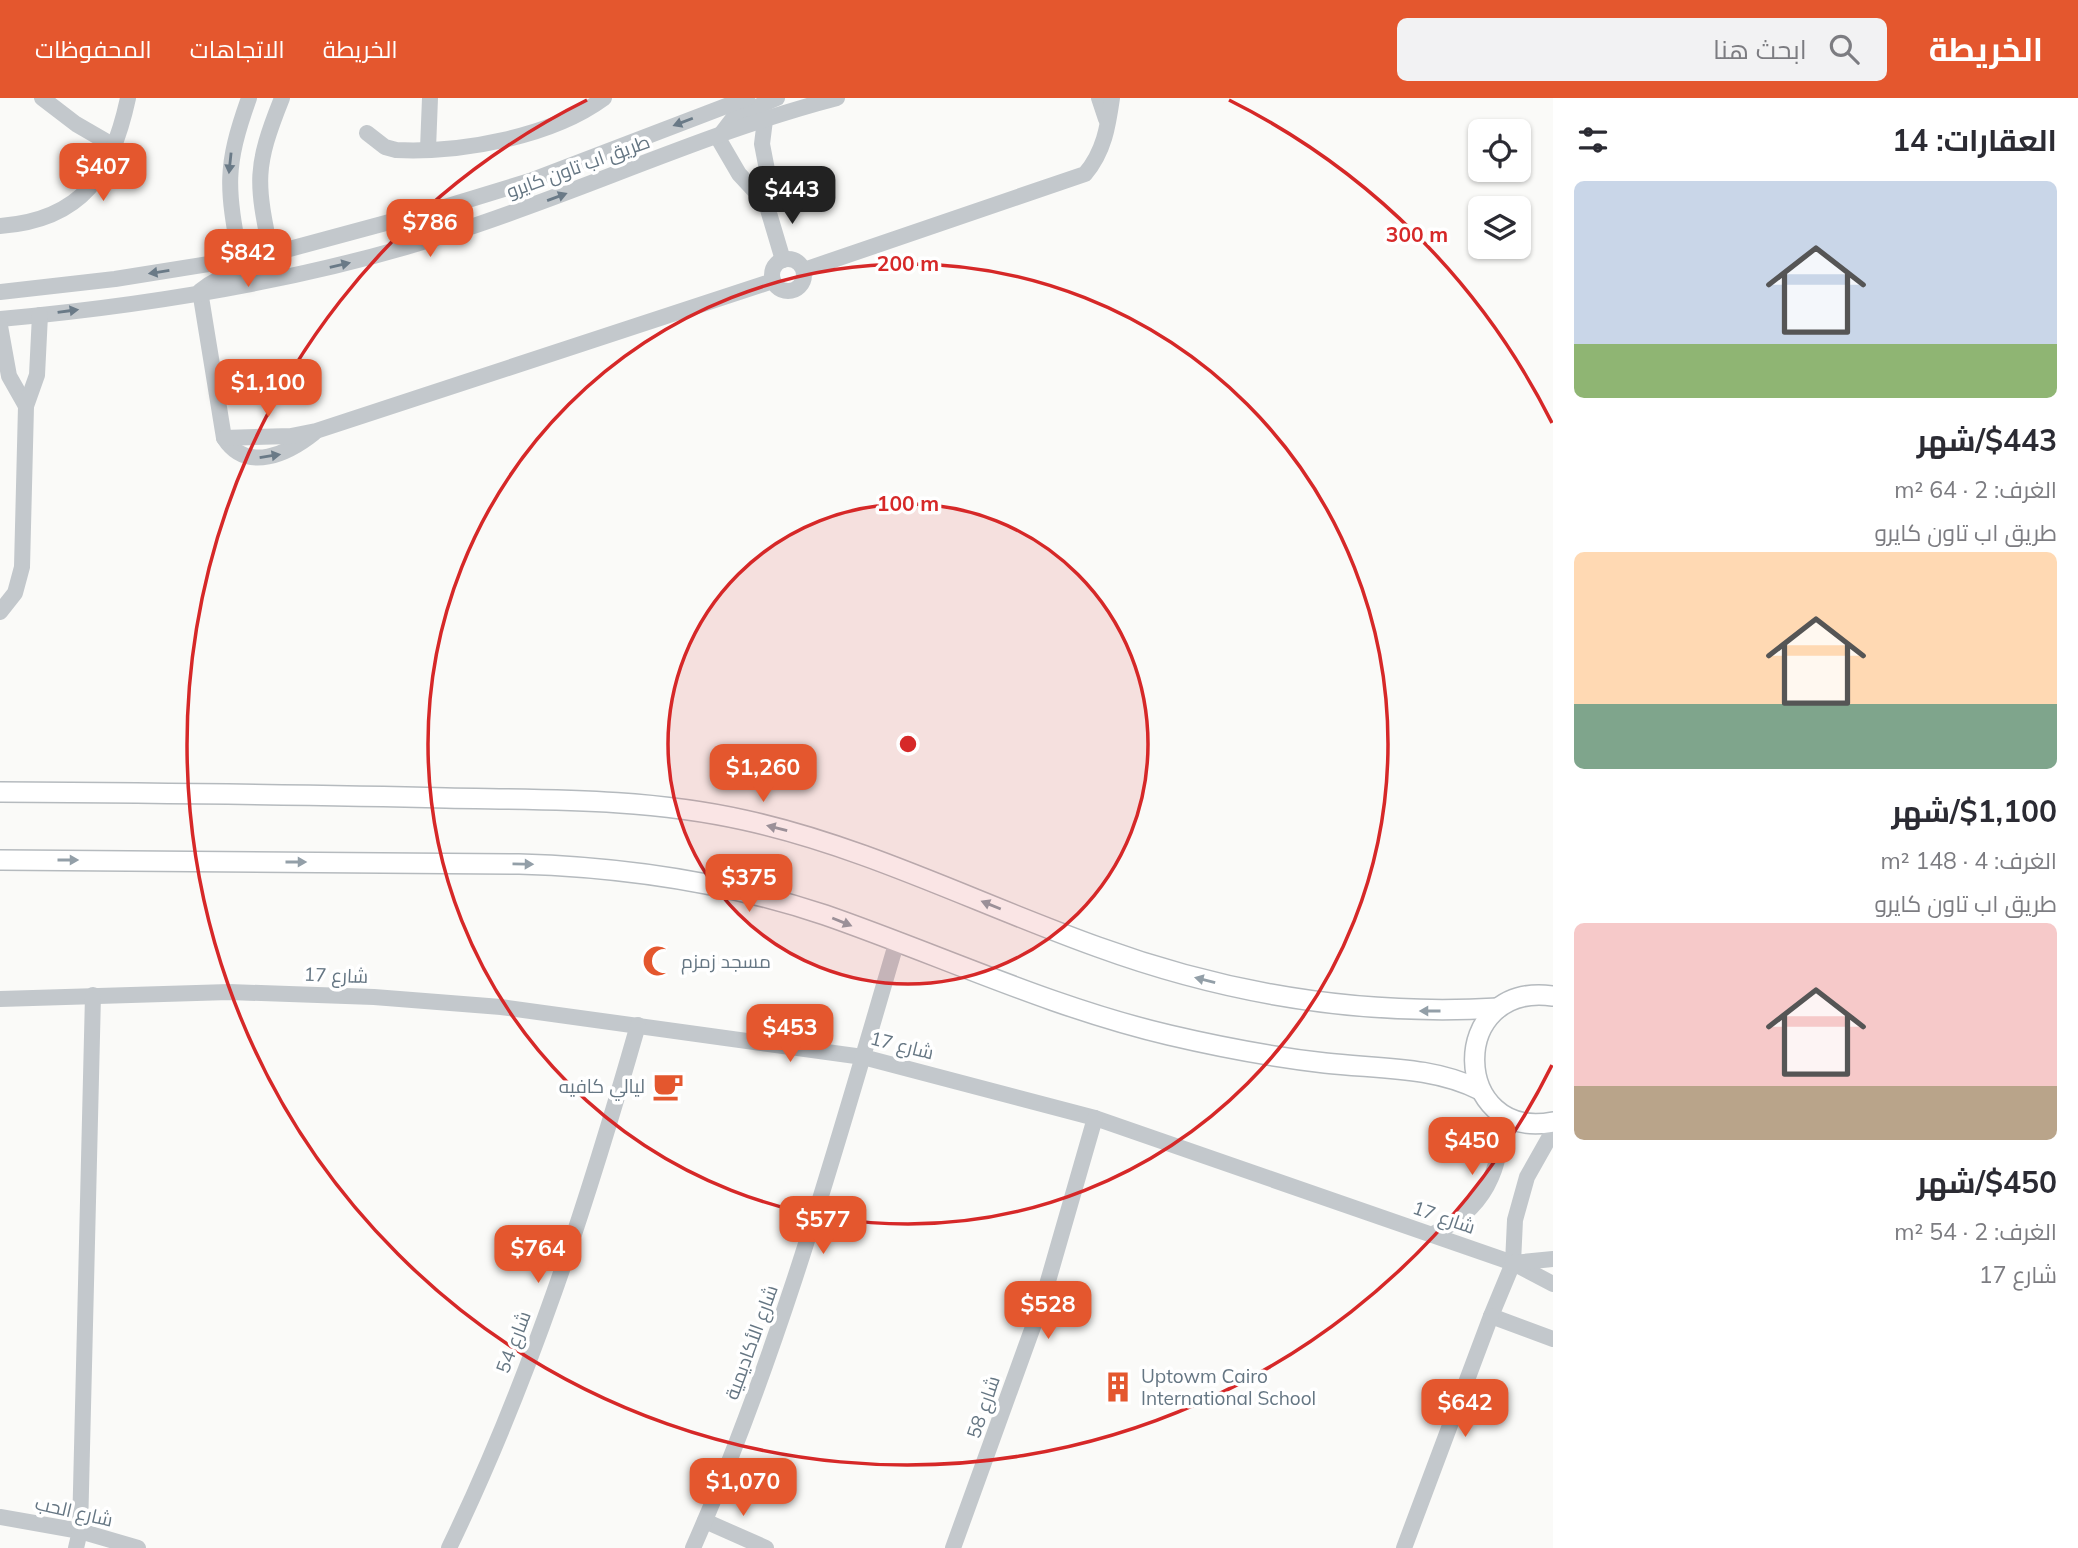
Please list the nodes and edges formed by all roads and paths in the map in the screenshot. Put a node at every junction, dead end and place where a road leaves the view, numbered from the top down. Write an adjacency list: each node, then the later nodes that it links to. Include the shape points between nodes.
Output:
1 (41, 98): 16 (street)
2 (128, 98): 16 (street)
3 (249, 98): 21 (street, one-way to 21, via 229,167)
4 (282, 98): 20 (street, via 259,168)
5 (430, 98): 17 (street)
6 (604, 98): 17 (street, via 577,114 521,134 466,147)
7 (747, 98): 20 (street, طريق اب تاون كايرو, one-way to 20, via 530,181)
8 (777, 98): 15 (street, via 734,117)
9 (837, 98): 13 (street, طريق اب تاون كايرو)
10 (1099, 98): 12 (street)
11 (1112, 98): 12 (street)
12 (1106, 119): 23 (street, via 1105,142 1085,174)
13 (765, 120): 15 (street, طريق اب تاون كايرو); 18 (street)
14 (367, 133): 17 (street, via 396,150)
15 (718, 138): 18 (street, via 739,174); 26 (street, طريق اب تاون كايرو, one-way to 15, via 281,279 424,242)
16 (114, 146): 19 (street, via 100,178 74,202 35,220)
17 (428, 149)
18 (766, 203): 22 (street)
19 (0, 226)
20 (271, 254): 21 (street, طريق اب تاون كايرو); 26 (street, via 249,269 213,281)
21 (240, 259): 25 (street, طريق اب تاون كايرو, one-way to 25)
22 (783, 260): 23 (street, via 796,261); 24 (street, via 774,268)
23 (804, 270): 24 (street, via 803,283 793,291 781,290)
24 (773, 281): 26 (street, via 316,431 294,449 276,457 256,458 230,446 224,438)
25 (0, 292)
26 (200, 292): 27 (street, طريق اب تاون كايرو, one-way to 26)
27 (40, 315): 28 (street, طريق اب تاون كايرو); 30 (street, via 37,375)
28 (0, 318)
29 (0, 326): 30 (street, via 9,376)
30 (26, 406): 31 (street, via 22,567 15,593)
31 (0, 612)
32 (0, 792): 38 (main road, one-way to 32, via 1370,1009 1233,987 1098,948 820,840 663,806 315,794)
33 (0, 860): 34 (main road, one-way to 34, via 595,867 750,893)
34 (896, 944): 40 (street, شارع الأكاديمية); 41 (main road, via 1031,994 1156,1032 1307,1060 1427,1072)
35 (93, 995): 37 (street, شارع 17); 39 (street, شارع 17, via 229,992 374,997 500,1007); 54 (street)
36 (1553, 996): 38 (main road, via 1525,995)
37 (0, 999)
38 (1498, 1008): 41 (main road, via 1483,1024 1474,1045 1473,1068)
39 (638, 1026): 40 (street, شارع 17); 57 (street, شارع 54, via 556,1288 511,1408)
40 (863, 1057): 43 (street, شارع 17); 53 (street, شارع الأكاديمية, via 789,1301)
41 (1480, 1090): 42 (main road)
42 (1500, 1113): 44 (main road, via 1519,1122); 46 (street, via 1500,1151 1488,1187 1464,1216)
43 (1095, 1118): 46 (street, شارع 17); 60 (street, شارع 58, via 1042,1302)
44 (1553, 1122)
45 (1553, 1131): 48 (street, via 1536,1157 1520,1198)
46 (1431, 1235): 48 (street, شارع 17)
47 (1553, 1259): 48 (street)
48 (1513, 1264): 49 (street, شارع 17); 50 (street)
49 (1553, 1284)
50 (1491, 1316): 51 (street); 61 (street)
51 (1553, 1339)
52 (0, 1517): 54 (street, شارع الحب)
53 (705, 1521): 58 (street, شارع الأكاديمية); 59 (street)
54 (80, 1531): 55 (street); 56 (street, شارع الحب)
55 (76, 1548)
56 (138, 1548)
57 (449, 1548)
58 (693, 1548)
59 (766, 1548)
60 (953, 1548)
61 (1404, 1548)

